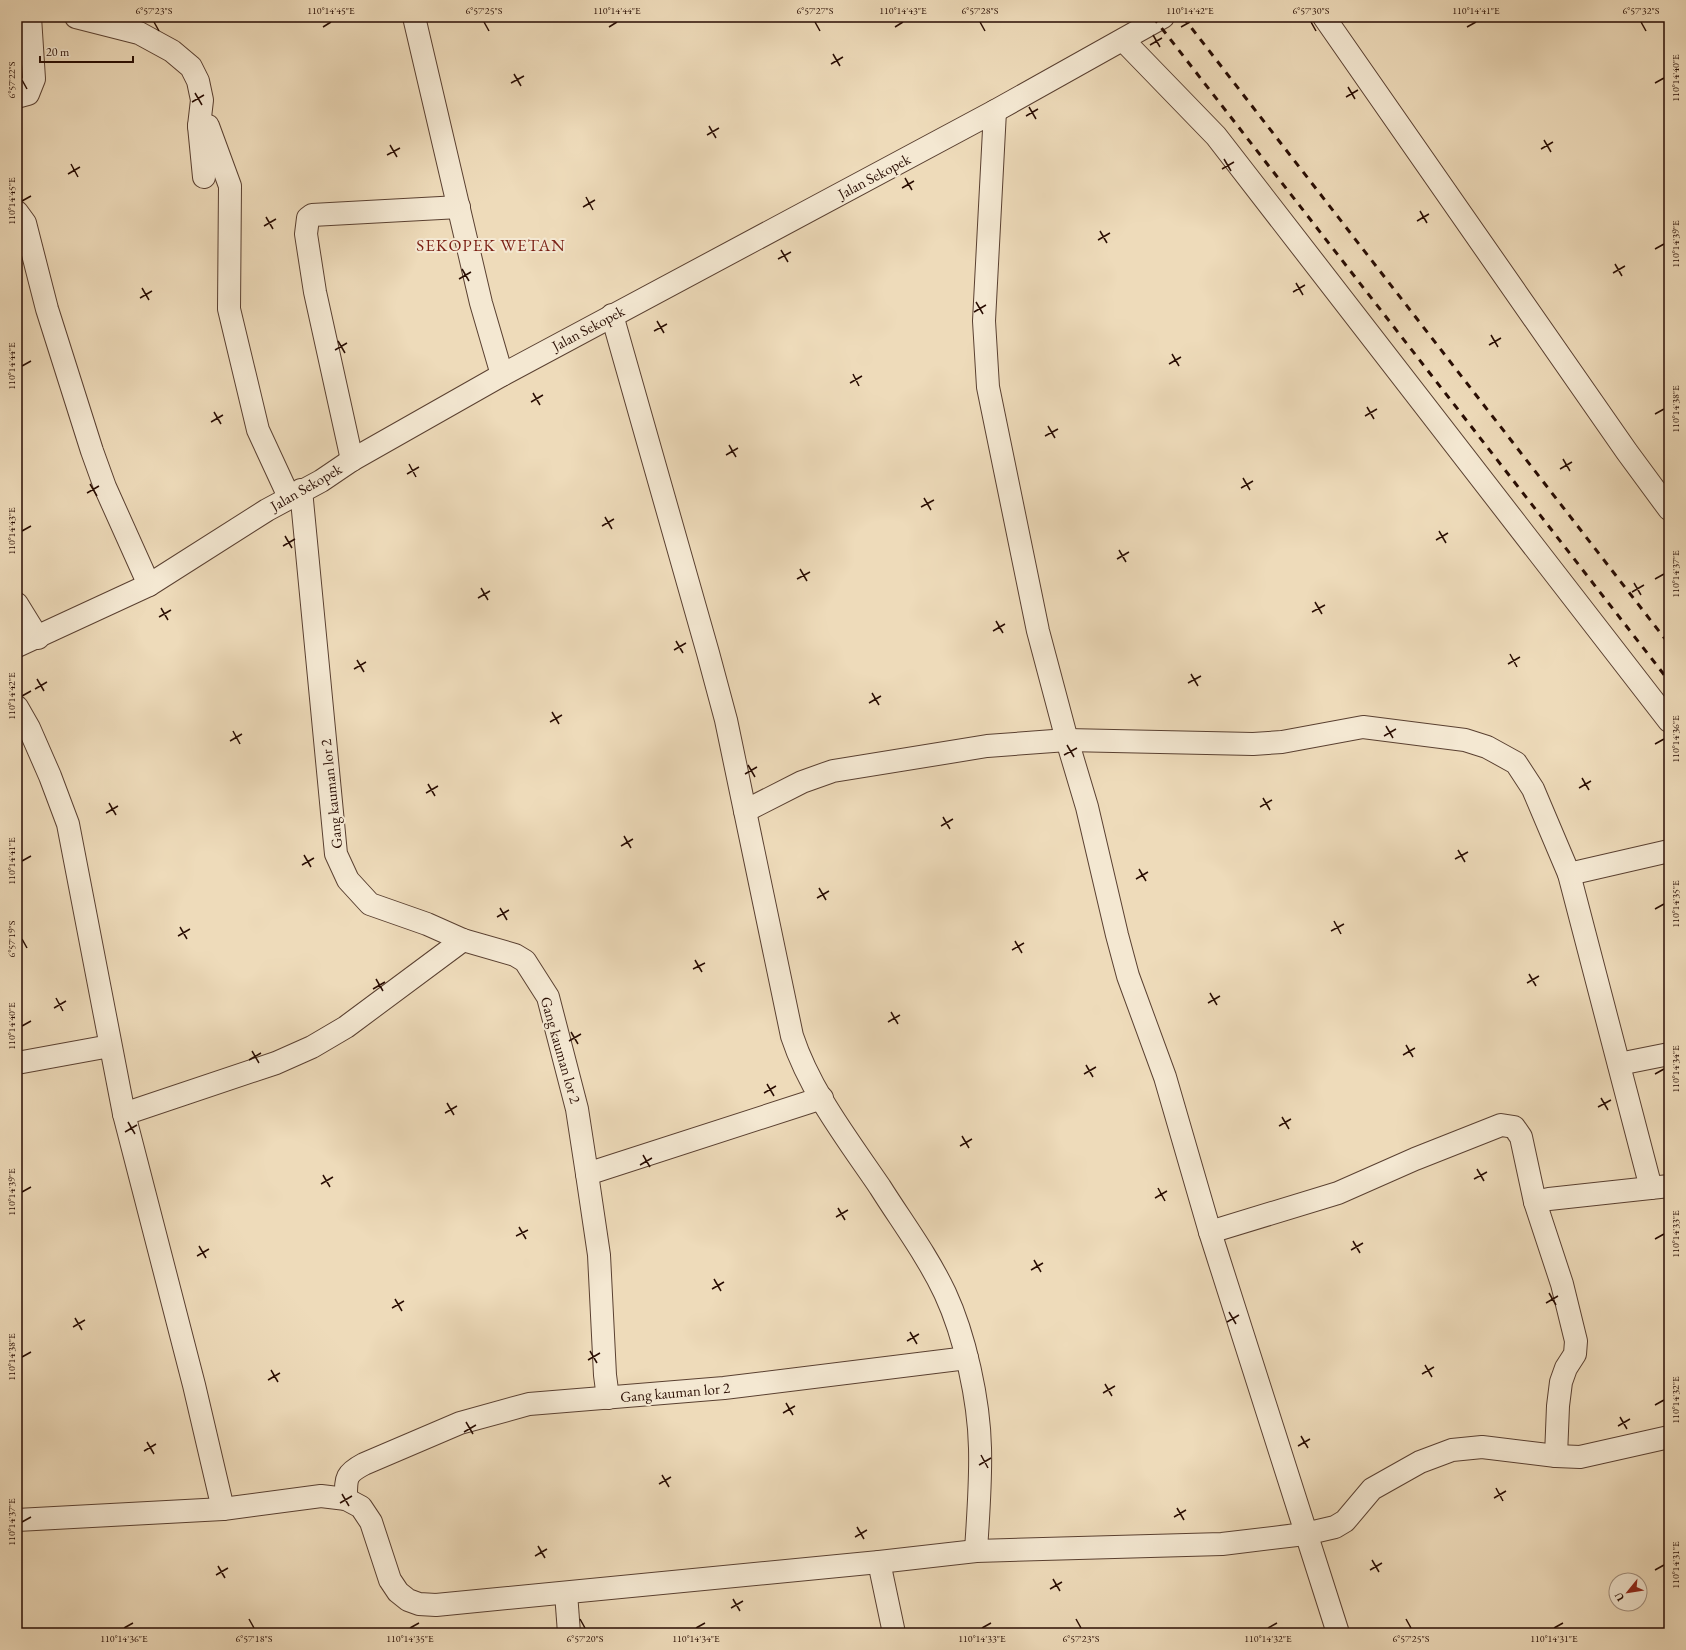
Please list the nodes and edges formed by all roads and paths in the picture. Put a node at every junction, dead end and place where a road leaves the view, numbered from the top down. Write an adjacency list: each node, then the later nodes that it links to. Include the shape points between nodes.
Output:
1 (30, 17): 7 (street, via 34,78 28,94)
2 (76, 17): 9 (street, via 139,33 172,51 191,67 198,81)
3 (414, 17): 11 (street)
4 (1163, 17): 6 (street, Jalan Sekopek)
5 (1328, 24): 17 (street)
6 (1123, 40): 8 (street, Jalan Sekopek); 23 (street, via 1216,136)
7 (17, 97)
8 (995, 111): 13 (street, Jalan Sekopek); 24 (street, via 984,321 988,387 1036,624)
9 (204, 126): 10 (street); 16 (street, Gang kauman lor 2, via 230,186 229,309 258,430)
10 (204, 177)
11 (459, 207): 14 (street, via 481,303); 15 (street, via 312,215 308,218 306,234 315,292)
12 (17, 212): 18 (street, via 25,223 47,309 92,451)
13 (612, 315): 14 (street, Jalan Sekopek); 25 (street, via 726,720)
14 (502, 375): 15 (street, Jalan Sekopek)
15 (352, 460): 16 (street, Jalan Sekopek, via 321,481)
16 (297, 493): 18 (street, Jalan Sekopek); 28 (street, Gang kauman lor 2, via 336,854 348,880 370,904)
17 (1669, 509)
18 (148, 585): 20 (street, Jalan Sekopek)
19 (17, 604): 20 (street)
20 (38, 638): 21 (street, Jalan Sekopek)
21 (17, 646)
22 (17, 707): 29 (street, via 50,776 68,824)
23 (1669, 721)
24 (1067, 740): 25 (street, via 986,746 833,771 802,782); 27 (street, via 1254,744 1282,742 1363,727 1465,740 1487,747 1516,763 1533,789); 38 (street, via 1087,807 1128,976 1165,1077)
25 (745, 811): 33 (street, via 792,1036 798,1055)
26 (1669, 851): 27 (street)
27 (1569, 874): 32 (street)
28 (463, 940): 34 (street, via 346,1027 312,1047 276,1063); 35 (street, Gang kauman lor 2, via 514,955 525,961 548,997 577,1109)
29 (110, 1046): 31 (street); 34 (street)
30 (1669, 1054): 32 (street)
31 (17, 1063)
32 (1619, 1064): 36 (street)
33 (822, 1098): 35 (street); 39 (street, via 924,1254 955,1316)
34 (124, 1114): 44 (street, via 194,1385)
35 (587, 1174): 40 (street, Gang kauman lor 2, via 599,1255)
36 (1660, 1187): 37 (street)
37 (1535, 1202): 38 (street, via 1521,1137 1514,1127 1501,1125 1338,1193); 42 (street, via 1562,1284 1576,1340 1575,1354 1561,1382)
38 (1210, 1232): 46 (street)
39 (966, 1358): 40 (street, Gang kauman lor 2, via 724,1388); 47 (street, via 975,1393 980,1448)
40 (608, 1398): 43 (street, via 529,1404 460,1423 354,1470 346,1479)
41 (1669, 1437): 42 (street, via 1580,1458)
42 (1556, 1456): 46 (street, via 1482,1447 1452,1450 1420,1462 1372,1489 1345,1522)
43 (346, 1499): 44 (street, via 321,1496); 49 (street, via 361,1508 371,1522 390,1580 398,1592 408,1600 419,1604 436,1605)
44 (223, 1509): 45 (street)
45 (17, 1520)
46 (1305, 1534): 47 (street, via 1222,1544); 52 (street)
47 (976, 1551): 48 (street)
48 (879, 1562): 49 (street); 51 (street)
49 (566, 1593): 50 (street)
50 (569, 1633)
51 (894, 1633)
52 (1338, 1633)

